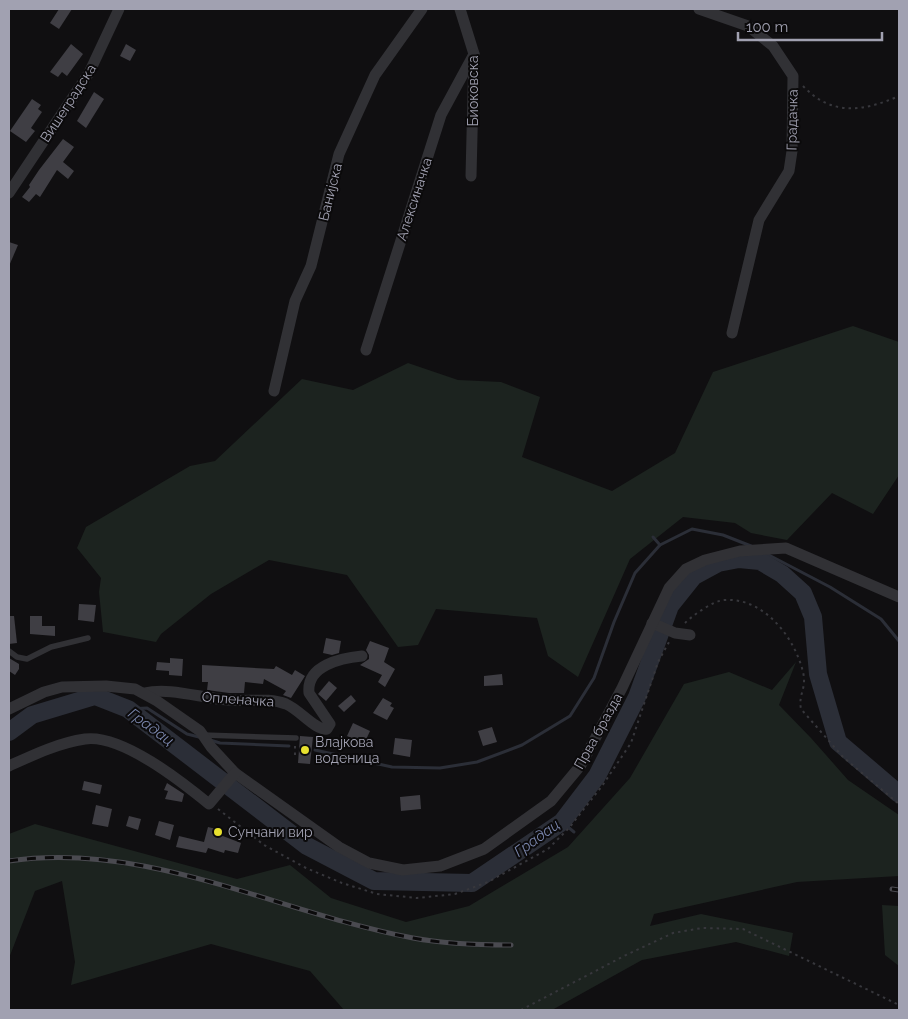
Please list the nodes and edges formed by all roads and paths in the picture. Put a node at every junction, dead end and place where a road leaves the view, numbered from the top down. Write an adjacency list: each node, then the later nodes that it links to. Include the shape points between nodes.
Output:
1 (119, 9): 9 (street, Вишеградска, via 89,73)
2 (422, 9): 12 (street, Банијска, via 374,75 339,154 312,266 295,301)
3 (460, 9): 5 (street, Биоковска)
4 (698, 9): 6 (street, Градачка, via 748,26 773,46)
5 (474, 54): 8 (street, Биоковска); 11 (street, Алексиначка, via 441,115)
6 (793, 76): 7 (path, via 807,91 840,108 872,108); 10 (street, Градачка, via 792,151 788,171 760,220)
7 (899, 96)
8 (471, 176)
9 (9, 193)
10 (732, 333)
11 (366, 350)
12 (274, 391)
13 (899, 597): 14 (street, Прва бразда, via 786,548 740,551 705,560 686,569 669,588)
14 (652, 623): 15 (street); 28 (street, Прва бразда, via 580,766 551,802 484,850 440,866 403,870 369,863 339,847 277,801)
15 (675, 633): 16 (street); 29 (path, via 658,662 631,743 569,828 548,849 488,882 455,894 417,898 377,894 342,883 264,845); 30 (path, via 694,614 723,600 758,609 770,617 794,643 806,686 799,701 801,709 843,757)
16 (690, 635)
17 (88, 638): 18 (lane, via 51,647 27,659)
18 (9, 651)
19 (362, 656): 21 (street, Опленачка, via 328,662 312,678 309,693 330,724 327,729 316,727 297,709 282,703)
20 (144, 693): 21 (street, Опленачка); 22 (street, Прва бразда, via 126,687 62,687); 23 (street, Прва бразда)
21 (181, 693): 23 (street)
22 (9, 709)
23 (173, 713): 24 (street, Прва бразда)
24 (203, 735): 25 (lane); 28 (street, Прва бразда)
25 (296, 738): 26 (path)
26 (295, 755)
27 (9, 766): 29 (street, via 51,747 87,738 118,744)
28 (233, 775): 29 (street)
29 (212, 801)
30 (899, 804)
31 (899, 1005): 32 (path, via 743,929 702,928 673,934 624,956)
32 (521, 1010)

